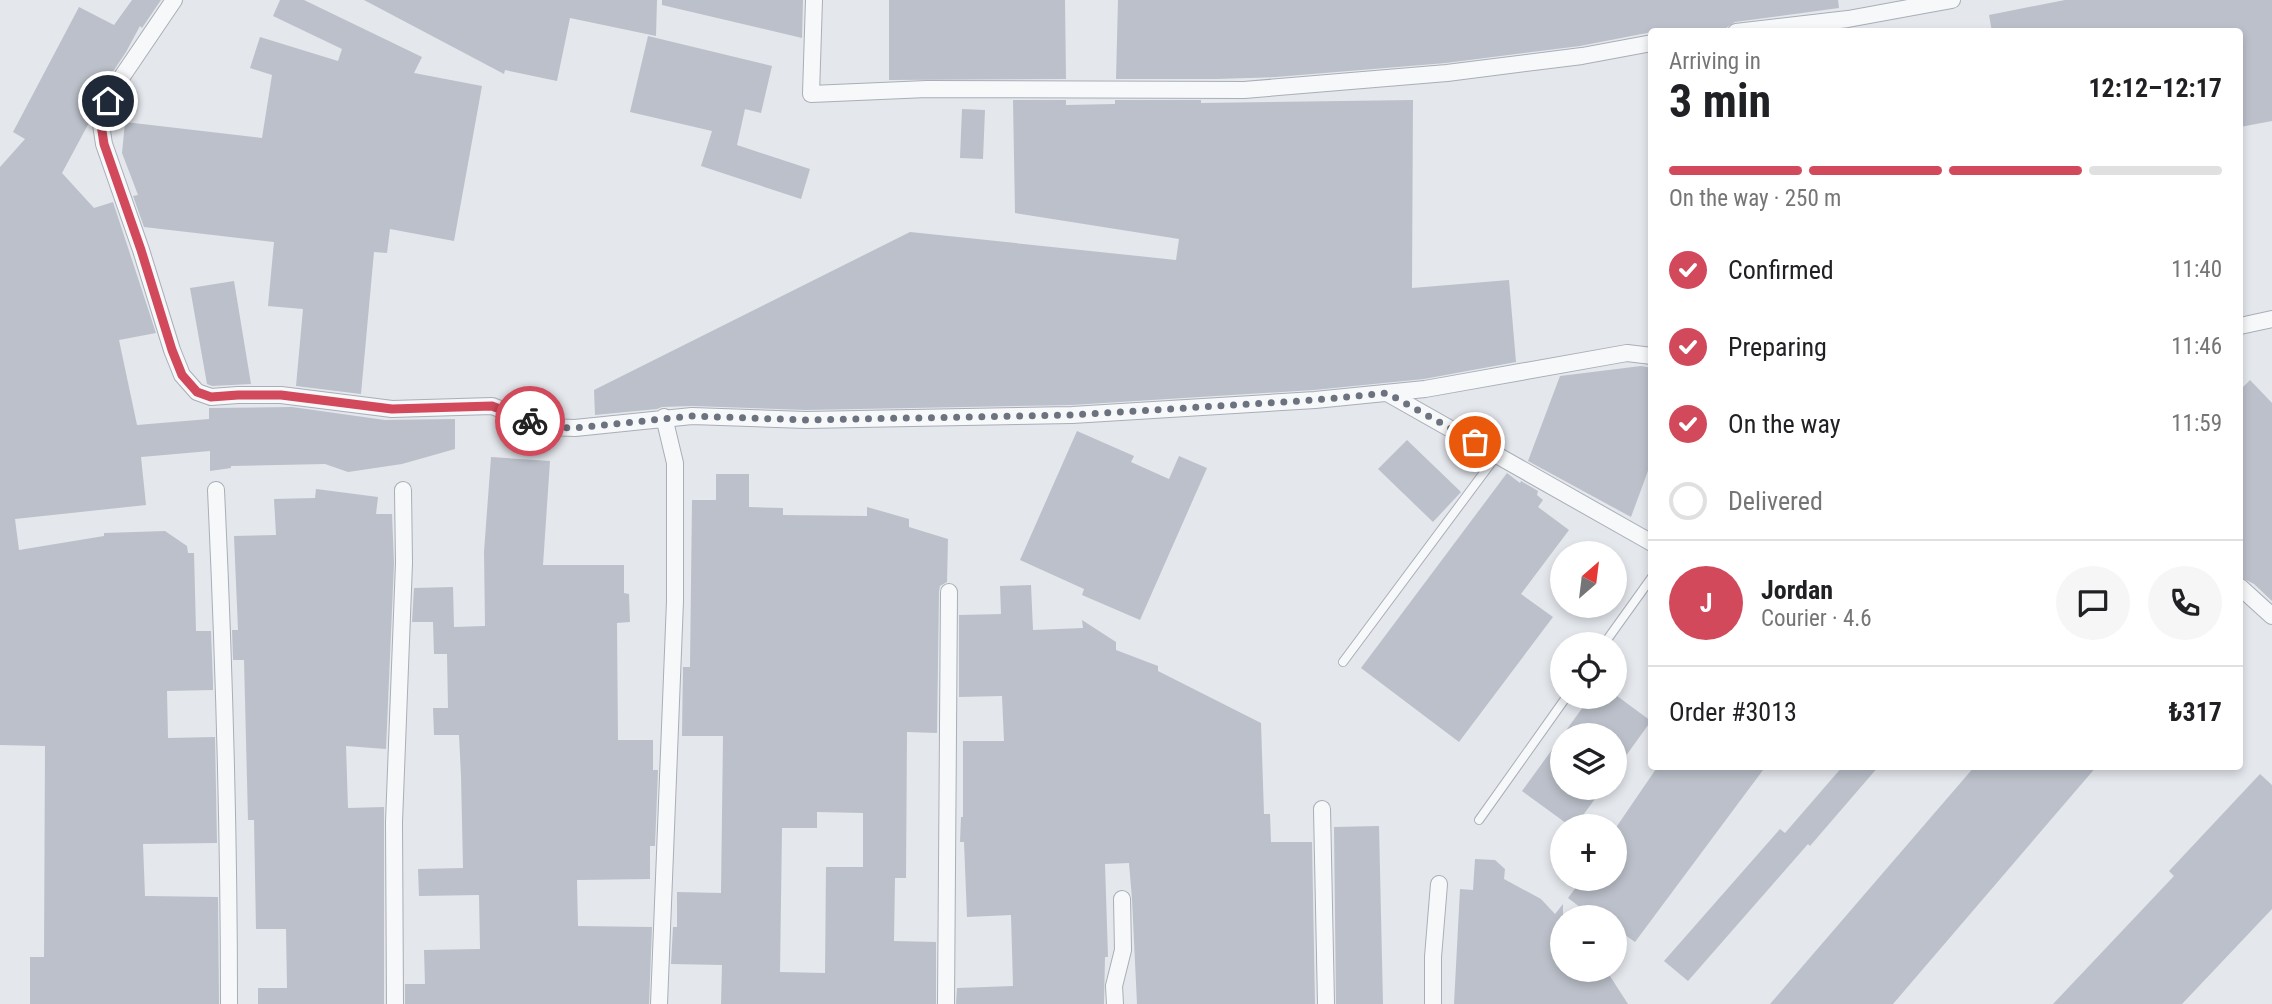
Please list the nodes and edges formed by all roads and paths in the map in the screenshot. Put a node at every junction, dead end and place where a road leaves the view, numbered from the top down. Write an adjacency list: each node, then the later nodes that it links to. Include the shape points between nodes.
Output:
1 (174, 0): 10 (street, via 117,84 100,118 104,144 172,350 182,375 197,392 211,397 281,395 392,409 492,406 547,427 597,427)
2 (814, 0): 5 (street, via 811,94 927,89 1244,90 1447,73)
3 (1952, 0): 4 (street)
4 (1770, 28)
5 (1648, 45)
6 (2272, 319): 7 (street)
7 (2243, 325)
8 (1648, 356): 9 (street, via 1626,354)
9 (1387, 393): 10 (street, via 1072,415); 11 (street)
10 (664, 418): 28 (street, via 675,463 675,601)
11 (1497, 455): 14 (street); 20 (lane)
12 (216, 490): 26 (street)
13 (403, 490): 27 (street, via 394,822)
14 (1648, 541)
15 (1648, 583): 19 (lane)
16 (2243, 590): 18 (street)
17 (949, 592): 29 (street)
18 (2272, 616)
19 (1613, 632)
20 (1343, 662)
21 (1558, 709): 23 (lane)
22 (1322, 810): 31 (street)
23 (1479, 820)
24 (1439, 884): 32 (street)
25 (1122, 899): 30 (street, via 1123,950 1114,986)
26 (229, 1004)
27 (395, 1004)
28 (659, 1004)
29 (946, 1004)
30 (1115, 1004)
31 (1326, 1004)
32 (1433, 1004)

